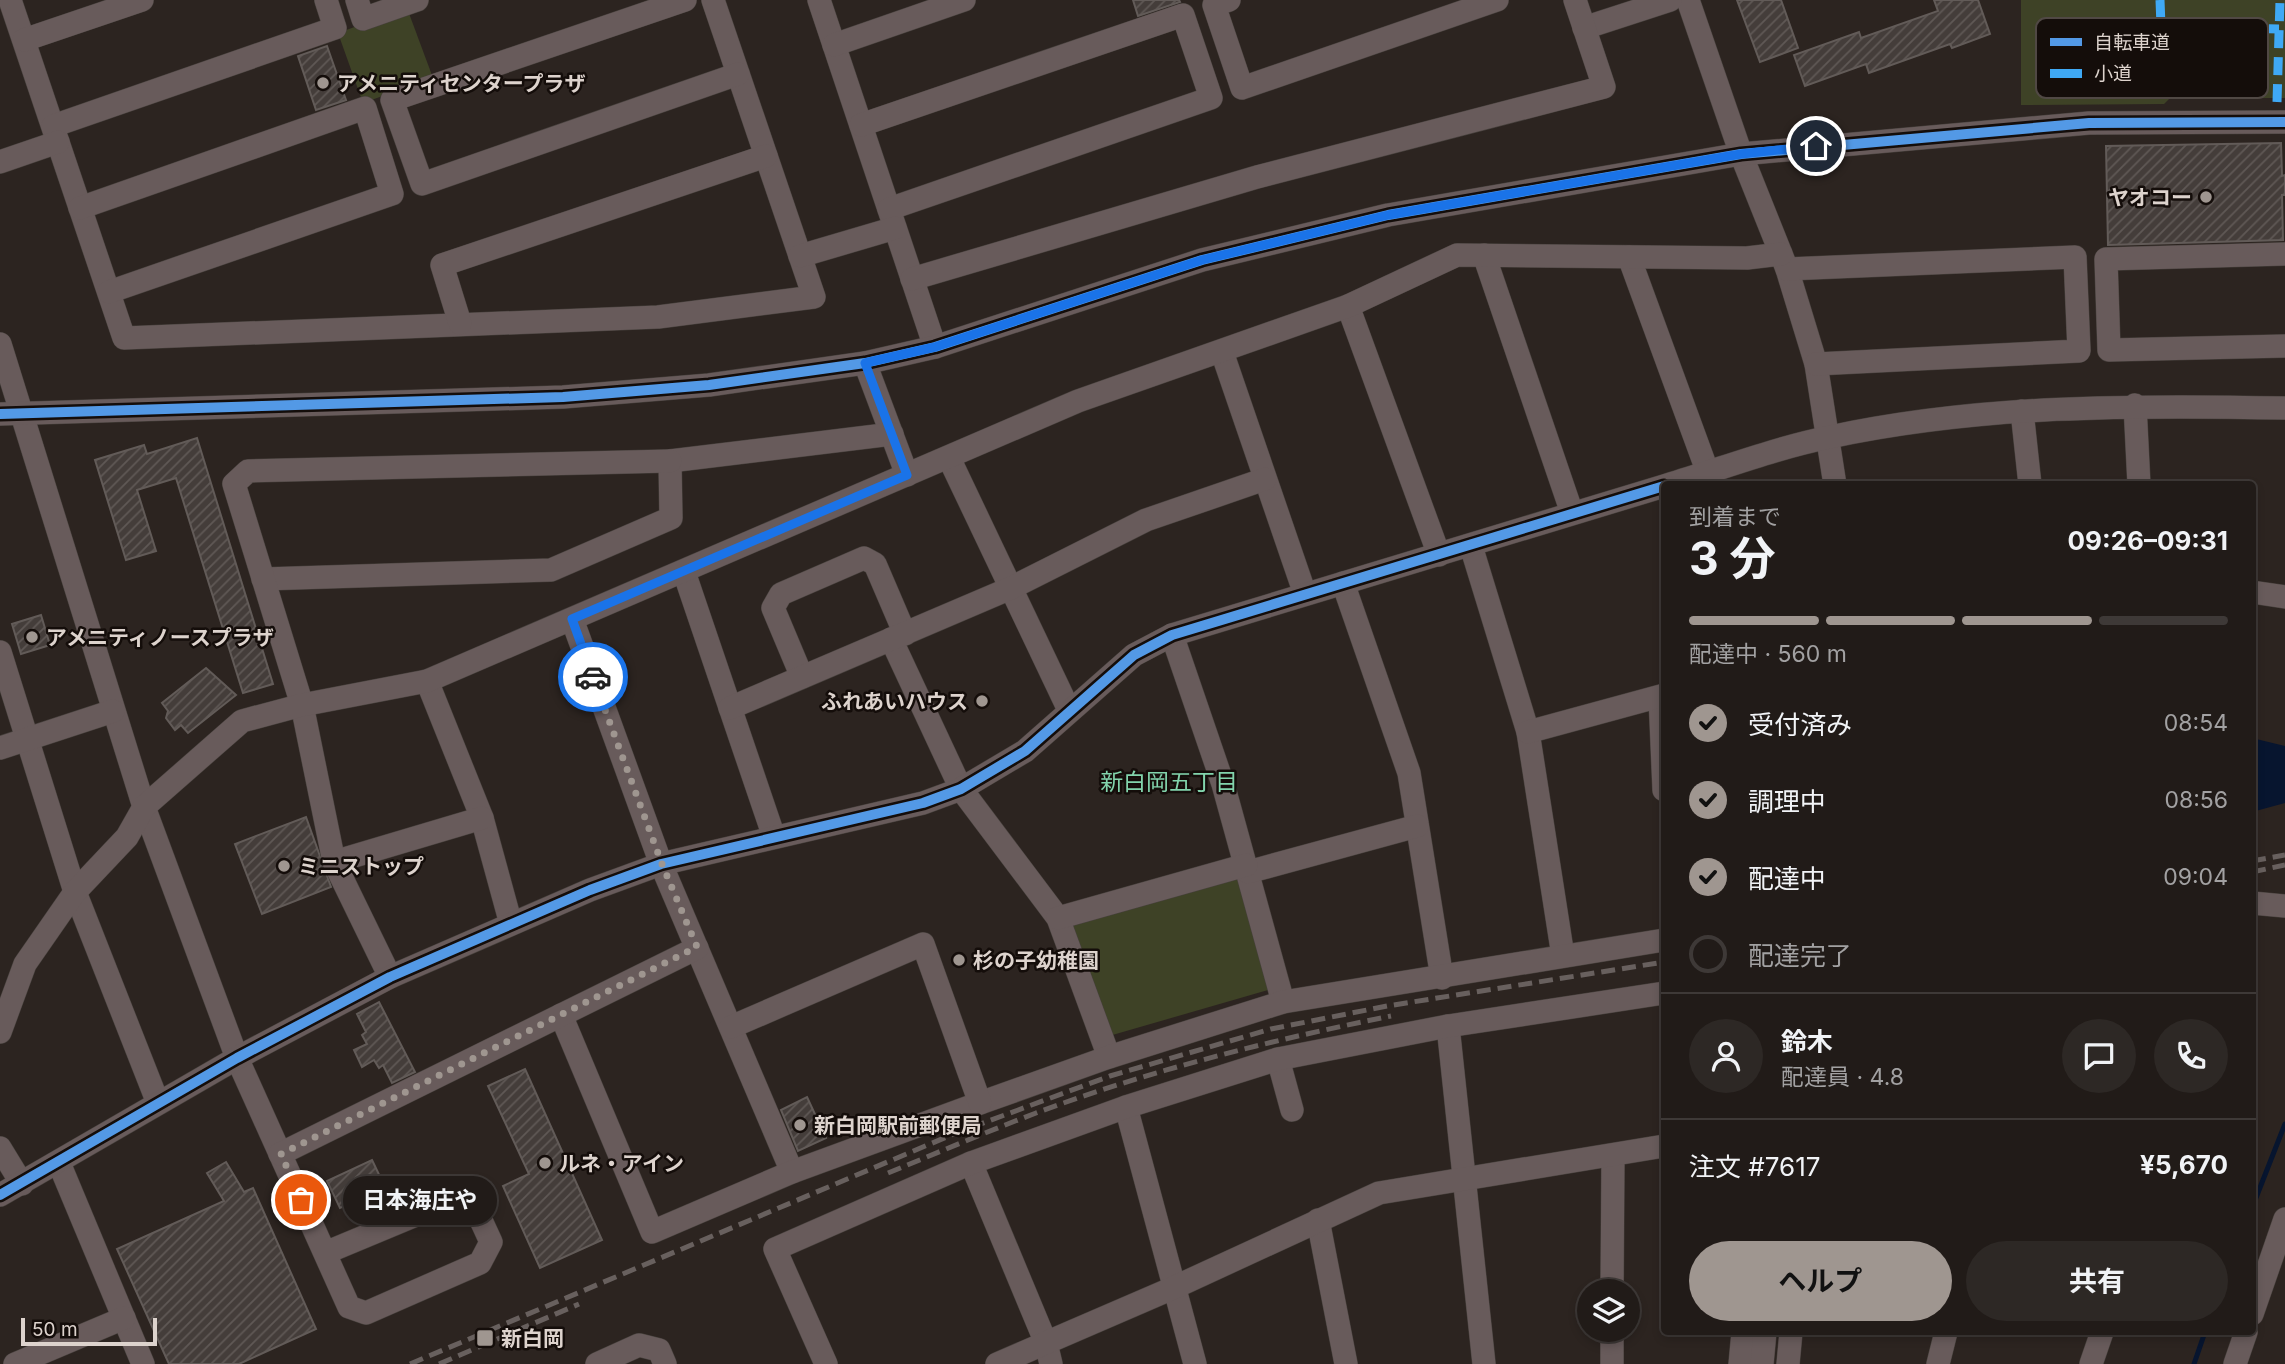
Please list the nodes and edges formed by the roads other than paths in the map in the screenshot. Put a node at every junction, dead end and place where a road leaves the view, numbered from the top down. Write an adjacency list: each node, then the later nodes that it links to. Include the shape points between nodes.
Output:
1 (10, 0): 16 (street)
2 (142, 0): 16 (street)
3 (326, 0): 21 (street, via 335,28)
4 (357, 0): 5 (street, via 363,19)
5 (417, 0)
6 (685, 0): 18 (street, via 392,100 422,184)
7 (713, 0): 18 (street)
8 (819, 0): 17 (street)
9 (964, 0): 17 (street)
10 (1229, 0): 11 (street, via 1214,5 1242,88)
11 (1497, 0)
12 (1575, 0): 15 (street)
13 (1671, 0): 15 (street)
14 (1688, 0): 22 (street)
15 (1584, 28): 32 (street, via 1604,87 1257,177)
16 (24, 40): 21 (street)
17 (834, 45): 20 (street)
18 (738, 74): 23 (street)
19 (2285, 122): 22 (street, via 2089,123)
20 (861, 125): 26 (street); 26 (street, via 1184,15 1211,98)
21 (55, 134): 24 (street); 25 (street)
22 (1741, 154): 31 (street); 38 (street, via 1362,222 1202,260)
23 (766, 156): 29 (street); 35 (street, via 442,265)
24 (0, 162)
25 (80, 208): 33 (street); 33 (street, via 365,108 393,194)
26 (892, 218): 29 (street); 32 (street)
27 (2285, 254): 37 (street, via 2106,259 2109,350)
28 (1484, 255): 30 (street); 34 (street, via 1457,255); 59 (street)
29 (800, 256): 35 (street, via 814,297 658,317)
30 (1629, 257): 31 (street); 51 (street)
31 (1784, 261): 41 (street); 41 (street, via 2075,257 2079,351)
32 (912, 279): 38 (street)
33 (108, 292): 35 (street, via 124,338)
34 (1348, 306): 39 (street); 61 (street)
35 (460, 323)
36 (0, 344): 46 (street)
37 (2285, 346)
38 (935, 347): 40 (street)
39 (1222, 352): 49 (street, via 1078,401); 53 (street)
40 (865, 363): 46 (street, via 709,385 563,397); 47 (street)
41 (1816, 364): 48 (street)
42 (2135, 405): 43 (street); 44 (street); 57 (street)
43 (2285, 408)
44 (2022, 411): 48 (street); 56 (street)
45 (0, 414): 46 (street)
46 (23, 414): 79 (street)
47 (892, 434): 50 (street); 52 (street)
48 (1829, 437): 51 (street); 55 (street)
49 (949, 458): 52 (street); 65 (street)
50 (670, 461): 63 (street, via 671,518 551,570); 63 (street, via 248,471 234,484)
51 (1708, 472): 54 (street)
52 (907, 475): 62 (street)
53 (1265, 479): 65 (street, via 1146,520); 67 (street)
54 (1679, 481)
55 (1834, 481)
56 (2030, 481)
57 (2139, 481)
58 (1661, 486): 59 (street)
59 (1572, 513): 60 (street)
60 (1471, 546): 61 (street); 80 (street)
61 (1439, 555): 64 (street)
62 (684, 572): 69 (street); 77 (street)
63 (263, 579): 76 (street)
64 (1343, 583): 67 (street); 86 (street, via 1409,773)
65 (1011, 588): 71 (street); 78 (street)
66 (2256, 593): 68 (street)
67 (1305, 594): 70 (street)
68 (2285, 597)
69 (572, 619): 74 (street); 89 (street)
70 (1172, 635): 78 (street, via 1134,654); 90 (street)
71 (898, 636): 73 (street); 73 (street, via 875,564 864,558 781,594 773,608); 83 (street)
72 (0, 652): 81 (street)
73 (802, 677): 77 (street)
74 (427, 681): 76 (street); 85 (street)
75 (1661, 696): 80 (street)
76 (302, 705): 84 (street, via 242,721); 88 (street)
77 (730, 708): 87 (street)
78 (1069, 710): 83 (street, via 1025,751)
79 (113, 712): 81 (street); 84 (street)
80 (1528, 732): 98 (street)
81 (27, 740): 82 (street); 91 (street)
82 (0, 748)
83 (961, 789): 87 (street, via 923,803); 94 (street)
84 (144, 807): 91 (street, via 127,837); 110 (street)
85 (482, 818): 88 (street); 95 (street)
86 (1417, 826): 90 (street); 100 (street)
87 (775, 837): 89 (street)
88 (334, 862): 99 (street)
89 (662, 864): 95 (street); 97 (street)
90 (1247, 868): 94 (street); 103 (street)
91 (75, 892): 104 (street, via 25,964); 112 (street)
92 (2256, 903): 93 (street)
93 (2285, 906)
94 (1058, 918): 109 (street)
95 (511, 924): 99 (street)
96 (1661, 940): 98 (street)
97 (697, 947): 105 (street); 107 (street)
98 (1563, 956): 100 (street)
99 (390, 977): 110 (street)
100 (1442, 978): 103 (street)
101 (0, 979): 104 (street)
102 (1661, 993): 106 (street)
103 (1283, 1002): 109 (street)
104 (9, 1010): 108 (street)
105 (561, 1015): 118 (street); 122 (street, via 652,1231)
106 (1448, 1026): 111 (street); 123 (street)
107 (730, 1027): 113 (street, via 923,944); 122 (street)
108 (0, 1032)
109 (1109, 1057): 113 (street)
110 (237, 1058): 112 (street); 118 (street)
111 (1278, 1059): 114 (street); 115 (street)
112 (158, 1103): 120 (street)
113 (979, 1103): 122 (street)
114 (1126, 1107): 121 (street); 130 (street)
115 (1292, 1110)
116 (1661, 1147): 119 (street)
117 (0, 1148): 124 (street)
118 (281, 1154): 128 (street)
119 (1612, 1156): 123 (street); 129 (street)
120 (59, 1163): 124 (street); 132 (street)
121 (971, 1163): 140 (street); 145 (street, via 775,1249)
122 (792, 1172)
123 (1464, 1180): 127 (street, via 1379,1193); 149 (street)
124 (22, 1184): 125 (street)
125 (0, 1195)
126 (2285, 1219): 131 (street)
127 (1318, 1220): 130 (street); 148 (street)
128 (325, 1253): 128 (street, via 349,1307 366,1313 480,1263 491,1242 474,1205 457,1198)
129 (1612, 1279)
130 (1174, 1288): 140 (street); 147 (street)
131 (2256, 1302)
132 (124, 1318): 141 (street); 142 (street)
133 (1744, 1335): 151 (street)
134 (1765, 1335): 152 (street)
135 (1791, 1335): 153 (street)
136 (1945, 1335): 154 (street)
137 (2101, 1335): 155 (street)
138 (2245, 1335): 156 (street)
139 (1612, 1342): 150 (street)
140 (1049, 1354): 146 (street)
141 (15, 1364)
142 (143, 1364)
143 (597, 1364): 144 (street, via 639,1345 659,1350)
144 (665, 1364)
145 (826, 1364)
146 (997, 1364)
147 (1195, 1364)
148 (1346, 1364)
149 (1484, 1364)
150 (1612, 1364)
151 (1740, 1364)
152 (1762, 1364)
153 (1788, 1364)
154 (1938, 1364)
155 (2091, 1364)
156 (2235, 1364)

